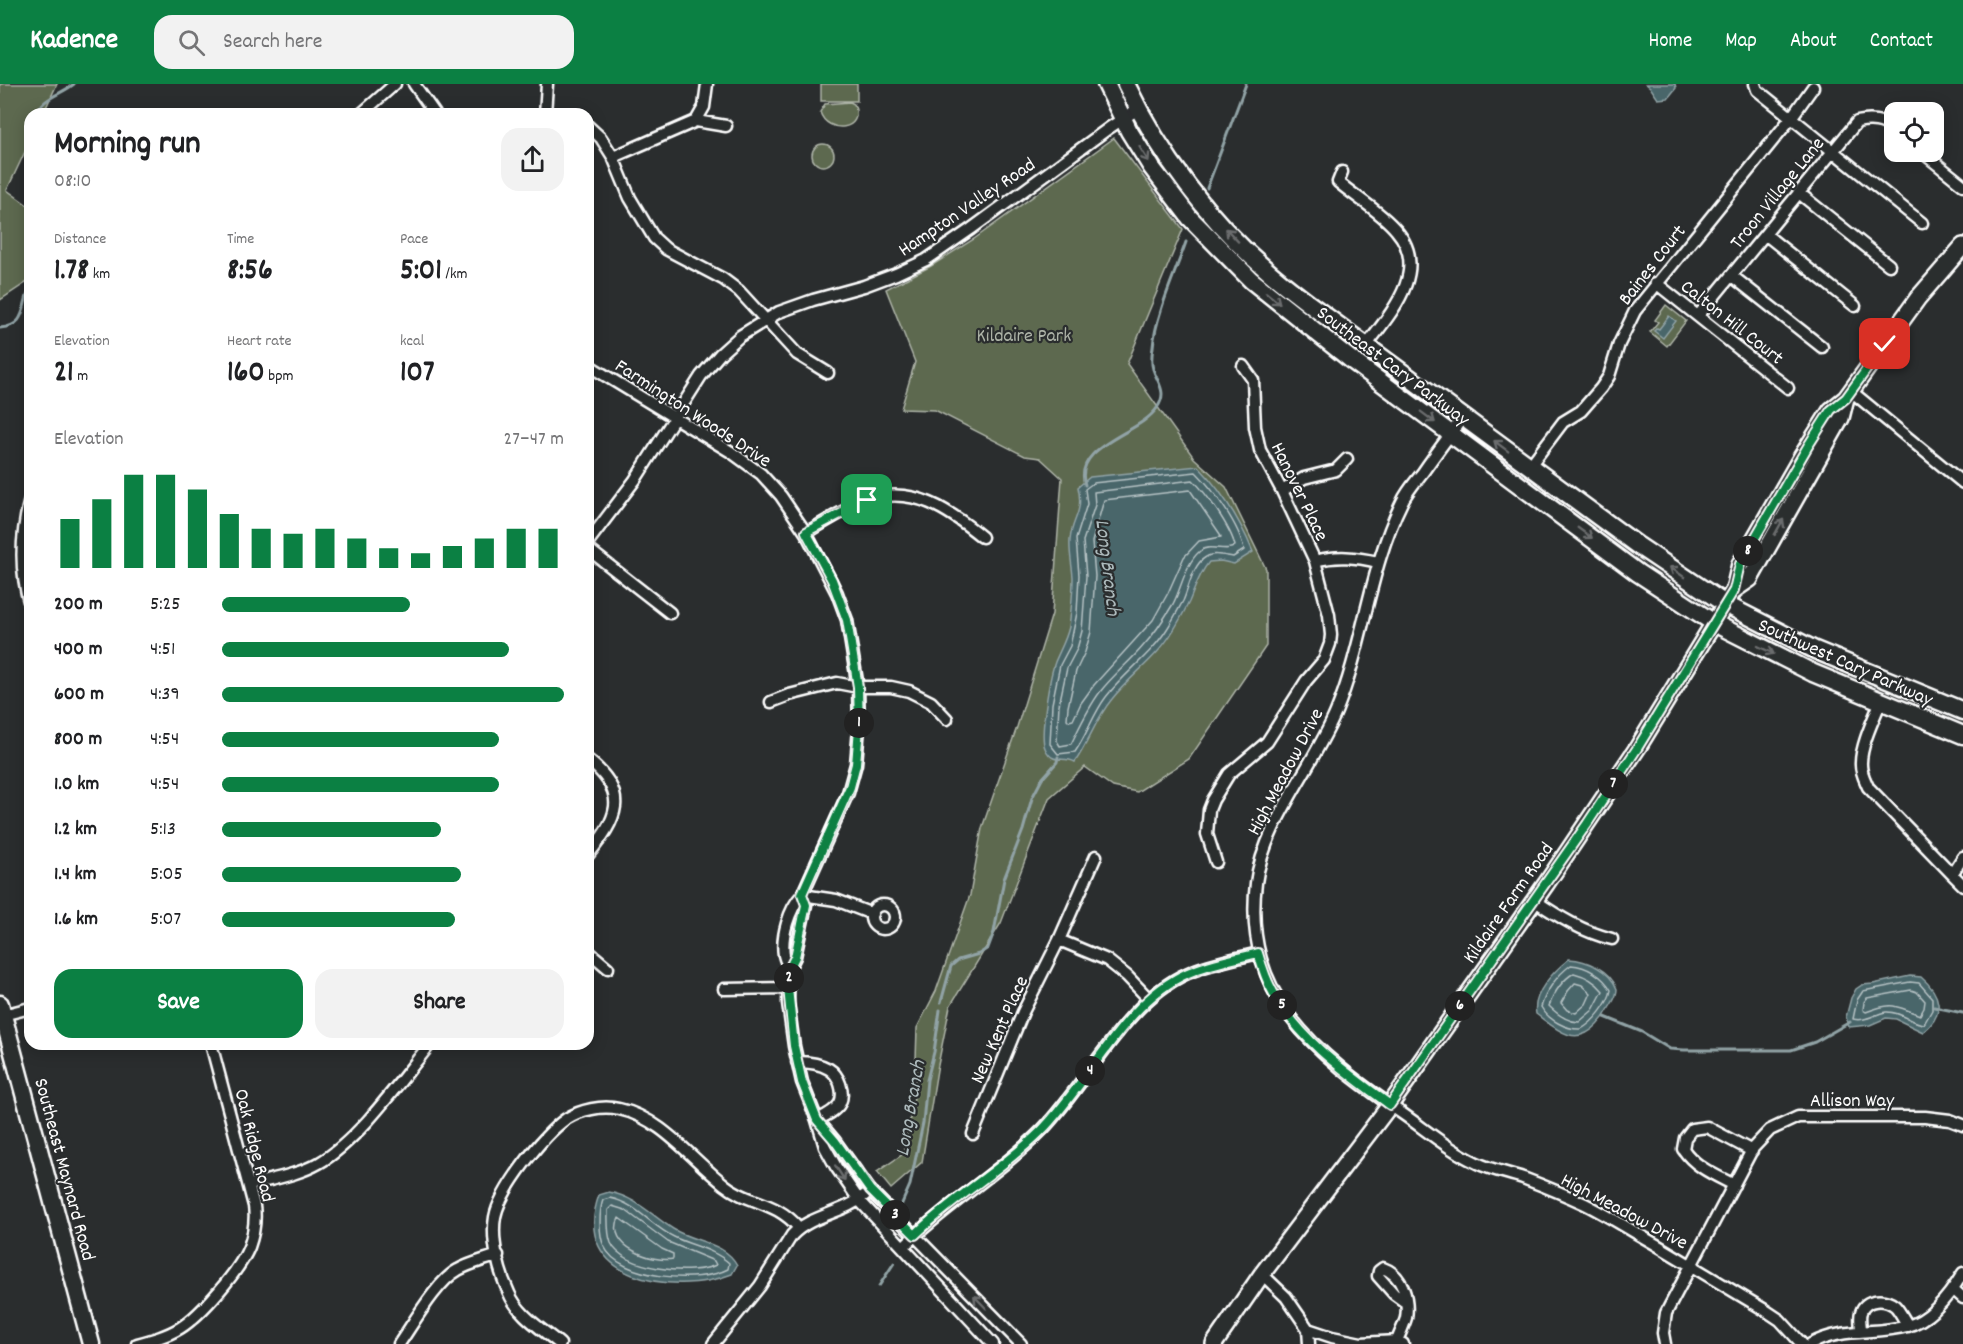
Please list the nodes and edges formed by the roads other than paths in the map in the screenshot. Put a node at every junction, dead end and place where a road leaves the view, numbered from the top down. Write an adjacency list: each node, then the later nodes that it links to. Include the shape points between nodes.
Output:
1 (395, 84): 9 (street)
2 (414, 84): 10 (street)
3 (547, 84): 11 (street)
4 (707, 84): 15 (street, via 704,107)
5 (1106, 84): 14 (main road, Southeast Cary Parkway)
6 (1126, 84): 12 (main road, Southeast Cary Parkway)
7 (1755, 84): 13 (street)
8 (1813, 87): 13 (street, Baines Court)
9 (368, 108)
10 (431, 108)
11 (545, 108)
12 (1138, 109): 14 (street, Hampton Valley Road); 34 (main road, Southeast Cary Parkway, one-way to 12, via 1268,272 1239,244 1181,177)
13 (1791, 118): 19 (street); 30 (street, Baines Court)
14 (1123, 119): 33 (street, Hampton Valley Road, via 926,260 864,286); 43 (main road, Southeast Cary Parkway, one-way to 43, via 1165,186 1231,261 1300,320)
15 (696, 120): 17 (street); 20 (street)
16 (1884, 123): 19 (street, Troon Village Lane, via 1873,120 1857,123)
17 (726, 126)
18 (594, 132): 20 (street)
19 (1832, 153): 24 (street, Troon Village Lane); 25 (street)
20 (613, 157): 33 (street, via 630,198 654,238 666,249 740,291)
21 (1934, 162): 23 (street)
22 (1342, 172): 34 (street, via 1338,182 1396,229 1407,247 1409,266 1404,292)
23 (1963, 185)
24 (1799, 193): 26 (street, Troon Village Lane); 28 (street)
25 (1922, 223)
26 (1765, 234): 29 (street, Troon Village Lane); 31 (street)
27 (1963, 246): 40 (main road, Kildaire Farm Road, via 1918,298)
28 (1889, 265)
29 (1732, 276): 32 (street, Troon Village Lane); 35 (street)
30 (1656, 283): 32 (street, Calton Hill Court); 45 (street, Baines Court, via 1630,319 1602,388 1581,411 1563,422)
31 (1855, 306)
32 (1698, 316): 39 (street, Calton Hill Court)
33 (764, 319): 38 (street, via 797,354); 42 (street, Hampton Valley Road, via 720,354)
34 (1366, 345): 41 (main road, Southeast Cary Parkway)
35 (1822, 347)
36 (1243, 366): 47 (street, Hanover Place, via 1253,380 1260,450)
37 (594, 369): 42 (street, Farmington Woods Drive)
38 (828, 373)
39 (1788, 388)
40 (1849, 394): 46 (street); 56 (main road, Kildaire Farm Road, via 1831,410 1802,456 1740,564)
41 (1463, 417): 43 (street, High Meadow Drive); 45 (main road, Southeast Cary Parkway, one-way to 41)
42 (674, 418): 49 (street, Farmington Woods Drive, via 761,474); 50 (street, Hampton Valley Road, via 635,480)
43 (1451, 434): 54 (street, High Meadow Drive, via 1403,498); 58 (main road, Southeast Cary Parkway, one-way to 58, via 1638,573)
44 (1347, 459): 47 (street, via 1336,470 1304,478)
45 (1529, 466): 56 (main road, Southeast Cary Parkway, one-way to 45, via 1637,545)
46 (1963, 483)
47 (1282, 491): 53 (street, Hanover Place)
48 (24, 523): 55 (street)
49 (806, 532): 51 (street, via 867,500 891,496 918,498 939,506); 59 (street, Farmington Woods Drive, via 832,580 847,620)
50 (594, 534)
51 (982, 537)
52 (594, 554): 57 (street)
53 (1315, 561): 54 (street, Hanover Place, via 1336,556); 69 (street, Hanover Place, via 1329,615 1330,644 1324,660 1306,681 1268,742 1229,774 1218,789 1209,810 1207,834)
54 (1378, 562): 77 (street, High Meadow Drive, via 1337,709 1262,854 1254,899)
55 (24, 568)
56 (1729, 597): 58 (main road, Kildaire Farm Road); 62 (main road, Southwest Cary Parkway, via 1815,650)
57 (670, 613)
58 (1714, 623): 60 (main road, Southwest Cary Parkway, one-way to 60); 73 (main road, Kildaire Farm Road, via 1638,747)
59 (858, 687): 61 (street, via 837,683); 63 (street, via 909,691 931,702); 72 (street, Farmington Woods Drive, via 854,775)
60 (1881, 701): 64 (main road, Southwest Cary Parkway); 70 (street, via 1862,750 1864,779)
61 (771, 702)
62 (1963, 711)
63 (947, 718)
64 (1963, 735)
65 (594, 765): 66 (street, via 610,783 615,810 610,826)
66 (594, 847)
67 (1096, 856): 76 (street, New Kent Place)
68 (1962, 859): 70 (street)
69 (1216, 862)
70 (1952, 873): 71 (street)
71 (1963, 885)
72 (802, 894): 74 (street, via 836,900); 80 (street, Farmington Woods Drive, via 790,914 784,944)
73 (1534, 900): 75 (street, via 1563,919); 88 (main road, Kildaire Farm Road)
74 (872, 914)
75 (1612, 939)
76 (1059, 940): 82 (street, via 1107,960); 91 (street, New Kent Place, via 1023,1012)
77 (1258, 953): 82 (street, via 1187,973); 88 (street, High Meadow Drive, via 1274,994 1300,1029 1331,1060)
78 (594, 956): 79 (street)
79 (609, 968)
80 (788, 988): 81 (street); 87 (street, Farmington Woods Drive)
81 (724, 989)
82 (1149, 998): 98 (street, via 1042,1129)
83 (24, 1008): 84 (street)
84 (2, 1010): 111 (main road, Southeast Maynard Road)
85 (213, 1050): 93 (street, Oak Ridge Road)
86 (425, 1050): 93 (street, via 364,1124 329,1157 298,1172)
87 (797, 1062): 89 (street, Farmington Woods Drive); 89 (street, via 823,1065 840,1081 840,1103)
88 (1390, 1105): 101 (street, High Meadow Drive, via 1462,1155 1586,1204); 103 (main road, Kildaire Farm Road)
89 (817, 1120): 95 (street, Farmington Woods Drive); 96 (street, Farmington Woods Drive, one-way to 96, via 825,1147)
90 (1963, 1125): 92 (street, Allison Way, via 1925,1117 1798,1117 1770,1130)
91 (974, 1134)
92 (1752, 1151): 94 (street, Allison Way); 94 (street, via 1707,1127 1692,1129 1685,1138 1683,1149 1690,1158)
93 (249, 1185): 112 (street, Oak Ridge Road, via 255,1217 244,1257 193,1319 168,1334)
94 (1734, 1185): 101 (street, Allison Way)
95 (870, 1190): 96 (street); 98 (street, Farmington Woods Drive)
96 (859, 1200): 97 (street); 99 (street, Farmington Woods Drive)
97 (799, 1228): 100 (street, via 771,1206 725,1186 648,1120 616,1108 600,1108 568,1118 556,1127 512,1181 496,1216); 115 (street, via 760,1286)
98 (915, 1235): 99 (street); 117 (street, Farmington Woods Drive, one-way to 98)
99 (903, 1247): 116 (street, Farmington Woods Drive)
100 (498, 1255): 113 (street, via 458,1270 448,1278); 114 (street, via 512,1299)
101 (1692, 1266): 121 (street, Allison Way, via 1666,1313); 122 (street, High Meadow Drive, via 1780,1320)
102 (1963, 1273): 104 (street)
103 (1262, 1274): 108 (street, via 1286,1297); 118 (main road, Kildaire Farm Road)
104 (1953, 1289): 105 (street); 107 (street, via 1925,1318)
105 (1963, 1298)
106 (1406, 1302): 110 (street)
107 (1908, 1326): 109 (street); 109 (street, via 1895,1306 1875,1300 1861,1312)
108 (1308, 1329): 119 (street); 120 (street)
109 (1860, 1331): 123 (street)
110 (1400, 1342): 120 (street)
111 (91, 1344)
112 (137, 1344)
113 (399, 1344)
114 (560, 1344)
115 (713, 1344)
116 (993, 1344)
117 (1021, 1344)
118 (1214, 1344)
119 (1309, 1344)
120 (1360, 1344)
121 (1665, 1344)
122 (1802, 1344)
123 (1812, 1344)

